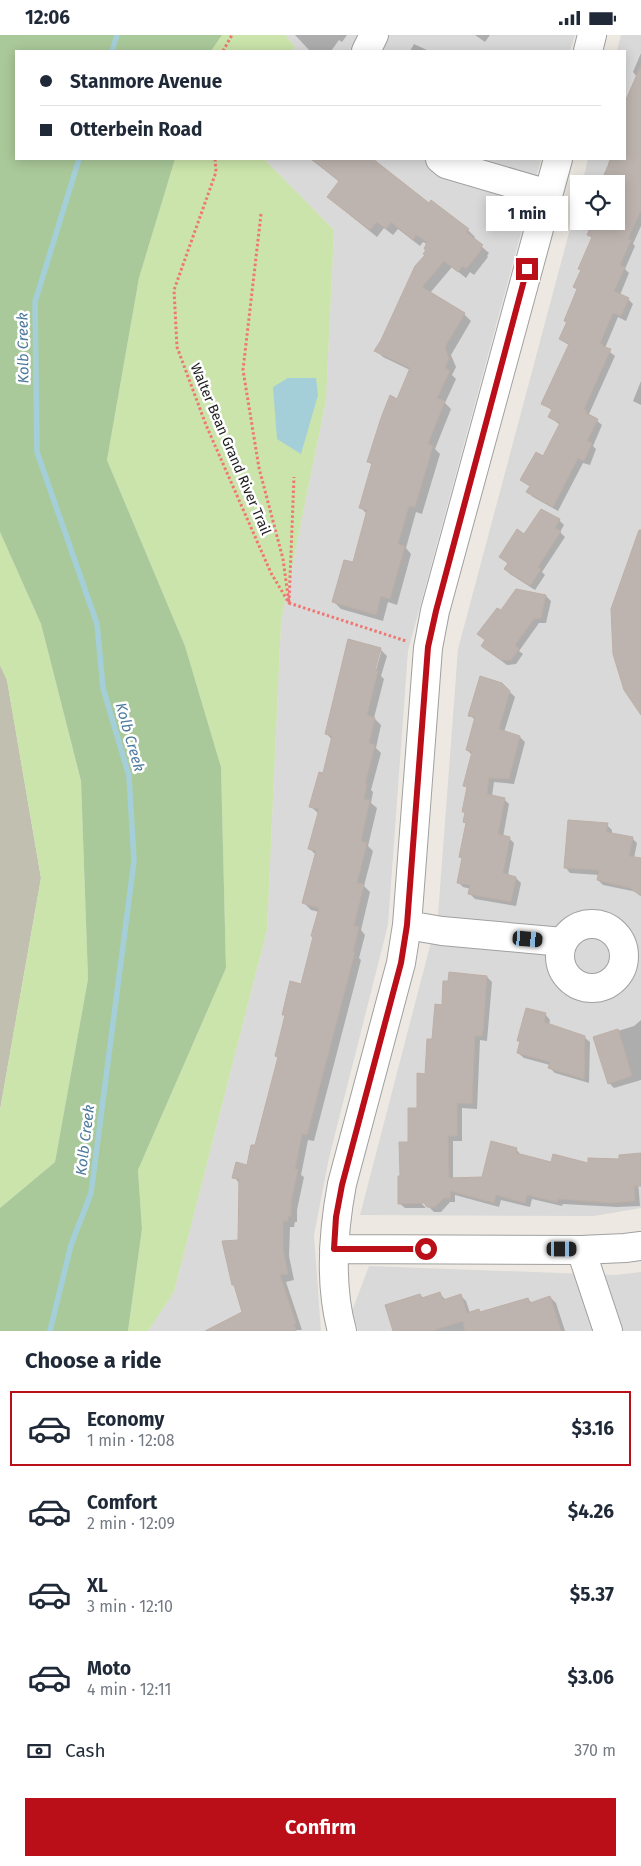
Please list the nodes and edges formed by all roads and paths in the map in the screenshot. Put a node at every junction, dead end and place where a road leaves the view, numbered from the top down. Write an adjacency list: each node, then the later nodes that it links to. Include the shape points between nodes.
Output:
1 (232, 35): 4 (path)
2 (374, 35): 5 (street)
3 (592, 35): 6 (street)
4 (224, 50)
5 (366, 50)
6 (588, 50)
7 (215, 160): 13 (path, Walter Bean Grand River Trail, via 216,172 174,289 178,347 206,425 271,573)
8 (441, 160): 10 (street)
9 (558, 160): 10 (street)
10 (548, 194): 14 (street)
11 (261, 214): 13 (path, via 243,370 259,468 283,559)
12 (294, 477): 13 (path)
13 (289, 603): 14 (path)
14 (428, 647): 15 (street)
15 (407, 925): 16 (street); 18 (street, via 401,963 342,1185)
16 (563, 942)
17 (641, 1245): 19 (street)
18 (334, 1249): 19 (street); 20 (street, via 337,1312)
19 (581, 1250): 21 (street)
20 (342, 1331)
21 (608, 1331)

